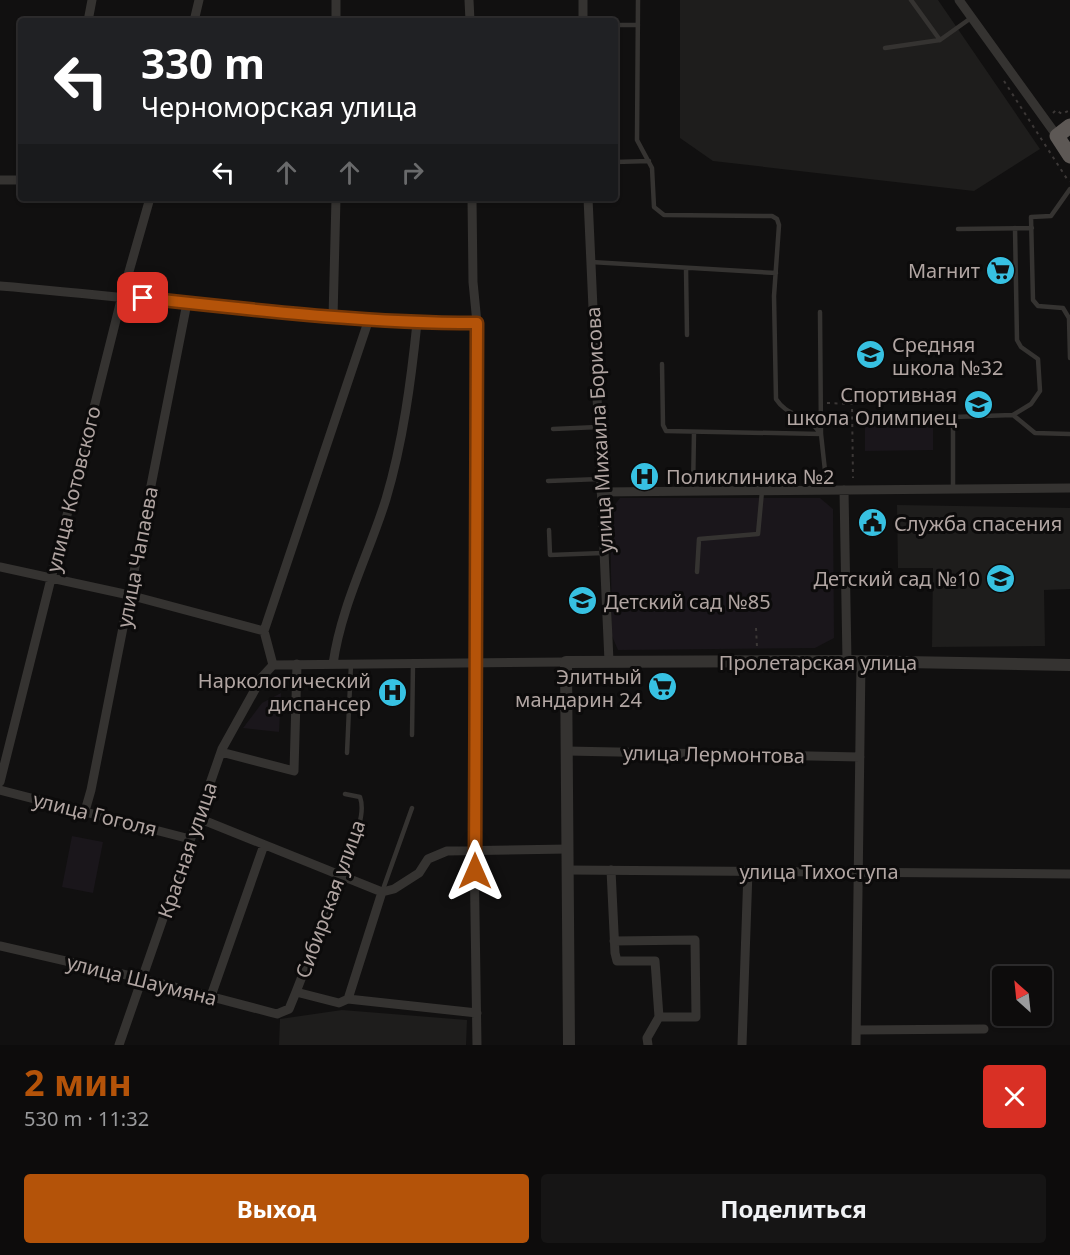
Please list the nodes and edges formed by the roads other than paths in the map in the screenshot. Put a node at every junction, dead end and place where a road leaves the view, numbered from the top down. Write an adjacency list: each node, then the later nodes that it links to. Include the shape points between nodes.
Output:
1 (92, 0): 9 (street)
2 (199, 0): 10 (street)
3 (336, 0): 11 (street)
4 (469, 0): 12 (street)
5 (583, 0): 13 (street)
6 (638, 0): 16 (lane)
7 (911, 0): 17 (lane)
8 (959, 0): 14 (street)
9 (89, 18)
10 (195, 18)
11 (336, 18)
12 (470, 18)
13 (583, 18)
14 (971, 18): 17 (lane); 20 (street)
15 (618, 25): 16 (lane)
16 (638, 25): 22 (lane, via 637,140)
17 (939, 40): 18 (lane)
18 (885, 48)
19 (1070, 126): 20 (highway)
20 (1057, 136): 21 (highway)
21 (1070, 156)
22 (649, 161): 23 (lane); 36 (lane, via 654,207 664,215 777,219)
23 (618, 162)
24 (0, 180): 25 (street)
25 (18, 180)
26 (1070, 189): 32 (lane, via 1051,216 1031,217)
27 (149, 201): 38 (street, улица Котовского)
28 (336, 201): 41 (street)
29 (472, 201): 44 (street)
30 (588, 201): 34 (street, улица Михаила Борисова)
31 (1015, 228): 32 (lane); 33 (lane); 48 (lane, via 1017,340 1038,359 1040,391)
32 (1032, 228): 46 (lane, via 1033,300 1038,306 1063,308 1069,318)
33 (958, 229)
34 (591, 262): 35 (lane); 49 (street, улица Михаила Борисова)
35 (686, 268): 36 (lane); 45 (lane)
36 (776, 273): 52 (lane, via 776,399 786,410 807,418)
37 (0, 286): 38 (street)
38 (122, 296): 39 (street); 67 (street, улица Котовского)
39 (187, 303): 41 (street); 68 (street, улица Чапаева)
40 (820, 312): 52 (lane)
41 (333, 318): 42 (street)
42 (369, 319): 43 (street); 69 (street)
43 (417, 323): 44 (street); 77 (street, via 410,390 387,498 338,630)
44 (477, 323): 73 (street)
45 (687, 335)
46 (1070, 358)
47 (662, 364): 51 (lane, via 663,425 666,430)
48 (1013, 416): 53 (lane, via 1035,433); 57 (lane, via 953,417)
49 (598, 427): 50 (lane); 54 (street, улица Михаила Борисова)
50 (554, 429)
51 (694, 432): 52 (lane); 60 (lane)
52 (821, 434): 58 (lane)
53 (1070, 434)
54 (600, 479): 55 (lane); 62 (street, улица Михаила Борисова)
55 (548, 481)
56 (1070, 488): 57 (street)
57 (953, 489): 59 (street)
58 (827, 490): 59 (street); 61 (street)
59 (844, 490): 71 (street)
60 (693, 491): 61 (street); 62 (street)
61 (762, 491): 66 (lane, via 758,534 699,539)
62 (601, 492): 64 (street, улица Михаила Борисова)
63 (549, 530): 64 (lane, via 550,555)
64 (604, 553): 70 (street, улица Михаила Борисова)
65 (0, 567): 67 (street)
66 (697, 572)
67 (51, 580): 68 (street); 86 (street, улица Котовского)
68 (129, 595): 69 (street); 90 (street, улица Чапаева)
69 (264, 631): 79 (street)
70 (609, 661): 71 (street, Пролетарская улица); 74 (street, Пролетарская улица)
71 (847, 661): 72 (street, Пролетарская улица)
72 (861, 661): 80 (street, Пролетарская улица); 85 (street)
73 (476, 662): 74 (street); 75 (street); 95 (street)
74 (566, 662): 83 (street)
75 (413, 663): 78 (street); 81 (lane)
76 (297, 664): 77 (street); 79 (street); 82 (street, via 294,771)
77 (333, 664): 78 (street)
78 (351, 664): 84 (lane)
79 (273, 665): 82 (street, Красная улица, via 262,677)
80 (1070, 665)
81 (412, 735)
82 (221, 752): 91 (street, Красная улица)
83 (567, 752): 85 (street, улица Лермонтова); 94 (street)
84 (347, 753)
85 (860, 757): 99 (street)
86 (0, 782)
87 (0, 790): 90 (street, улица Гоголя)
88 (345, 794): 101 (lane, Сибирская улица, via 360,796 362,803)
89 (412, 808): 102 (lane)
90 (85, 811): 92 (street, улица Гоголя)
91 (198, 818): 92 (street, Красная улица); 93 (street)
92 (190, 839): 105 (street, Красная улица)
93 (264, 845): 101 (street); 107 (street)
94 (568, 849): 95 (street); 96 (street)
95 (474, 850): 102 (street, via 447,851 428,859 419,873); 109 (street)
96 (568, 870): 97 (street, улица Тихоступа); 116 (street)
97 (611, 870): 98 (street, улица Тихоступа); 103 (street)
98 (748, 871): 99 (street, улица Тихоступа); 118 (street)
99 (860, 872): 100 (street, улица Тихоступа); 113 (street)
100 (1070, 874)
101 (338, 875): 102 (street); 106 (street, Сибирская улица)
102 (382, 892): 108 (street)
103 (614, 941): 111 (street, via 618,961 655,961); 111 (street, via 695,940 696,1017)
104 (0, 946): 105 (street, улица Шаумяна)
105 (144, 979): 107 (street, улица Шаумяна); 114 (street, Красная улица)
106 (297, 992): 108 (street, via 339,1003); 110 (street, Сибирская улица)
107 (211, 996): 110 (street, улица Шаумяна)
108 (348, 999): 109 (street)
109 (477, 1012): 115 (street)
110 (284, 1013)
111 (659, 1017): 117 (street, via 647,1038)
112 (984, 1029): 113 (street)
113 (856, 1030): 119 (street)
114 (119, 1045)
115 (477, 1045)
116 (569, 1045)
117 (648, 1045)
118 (742, 1045)
119 (856, 1045)

